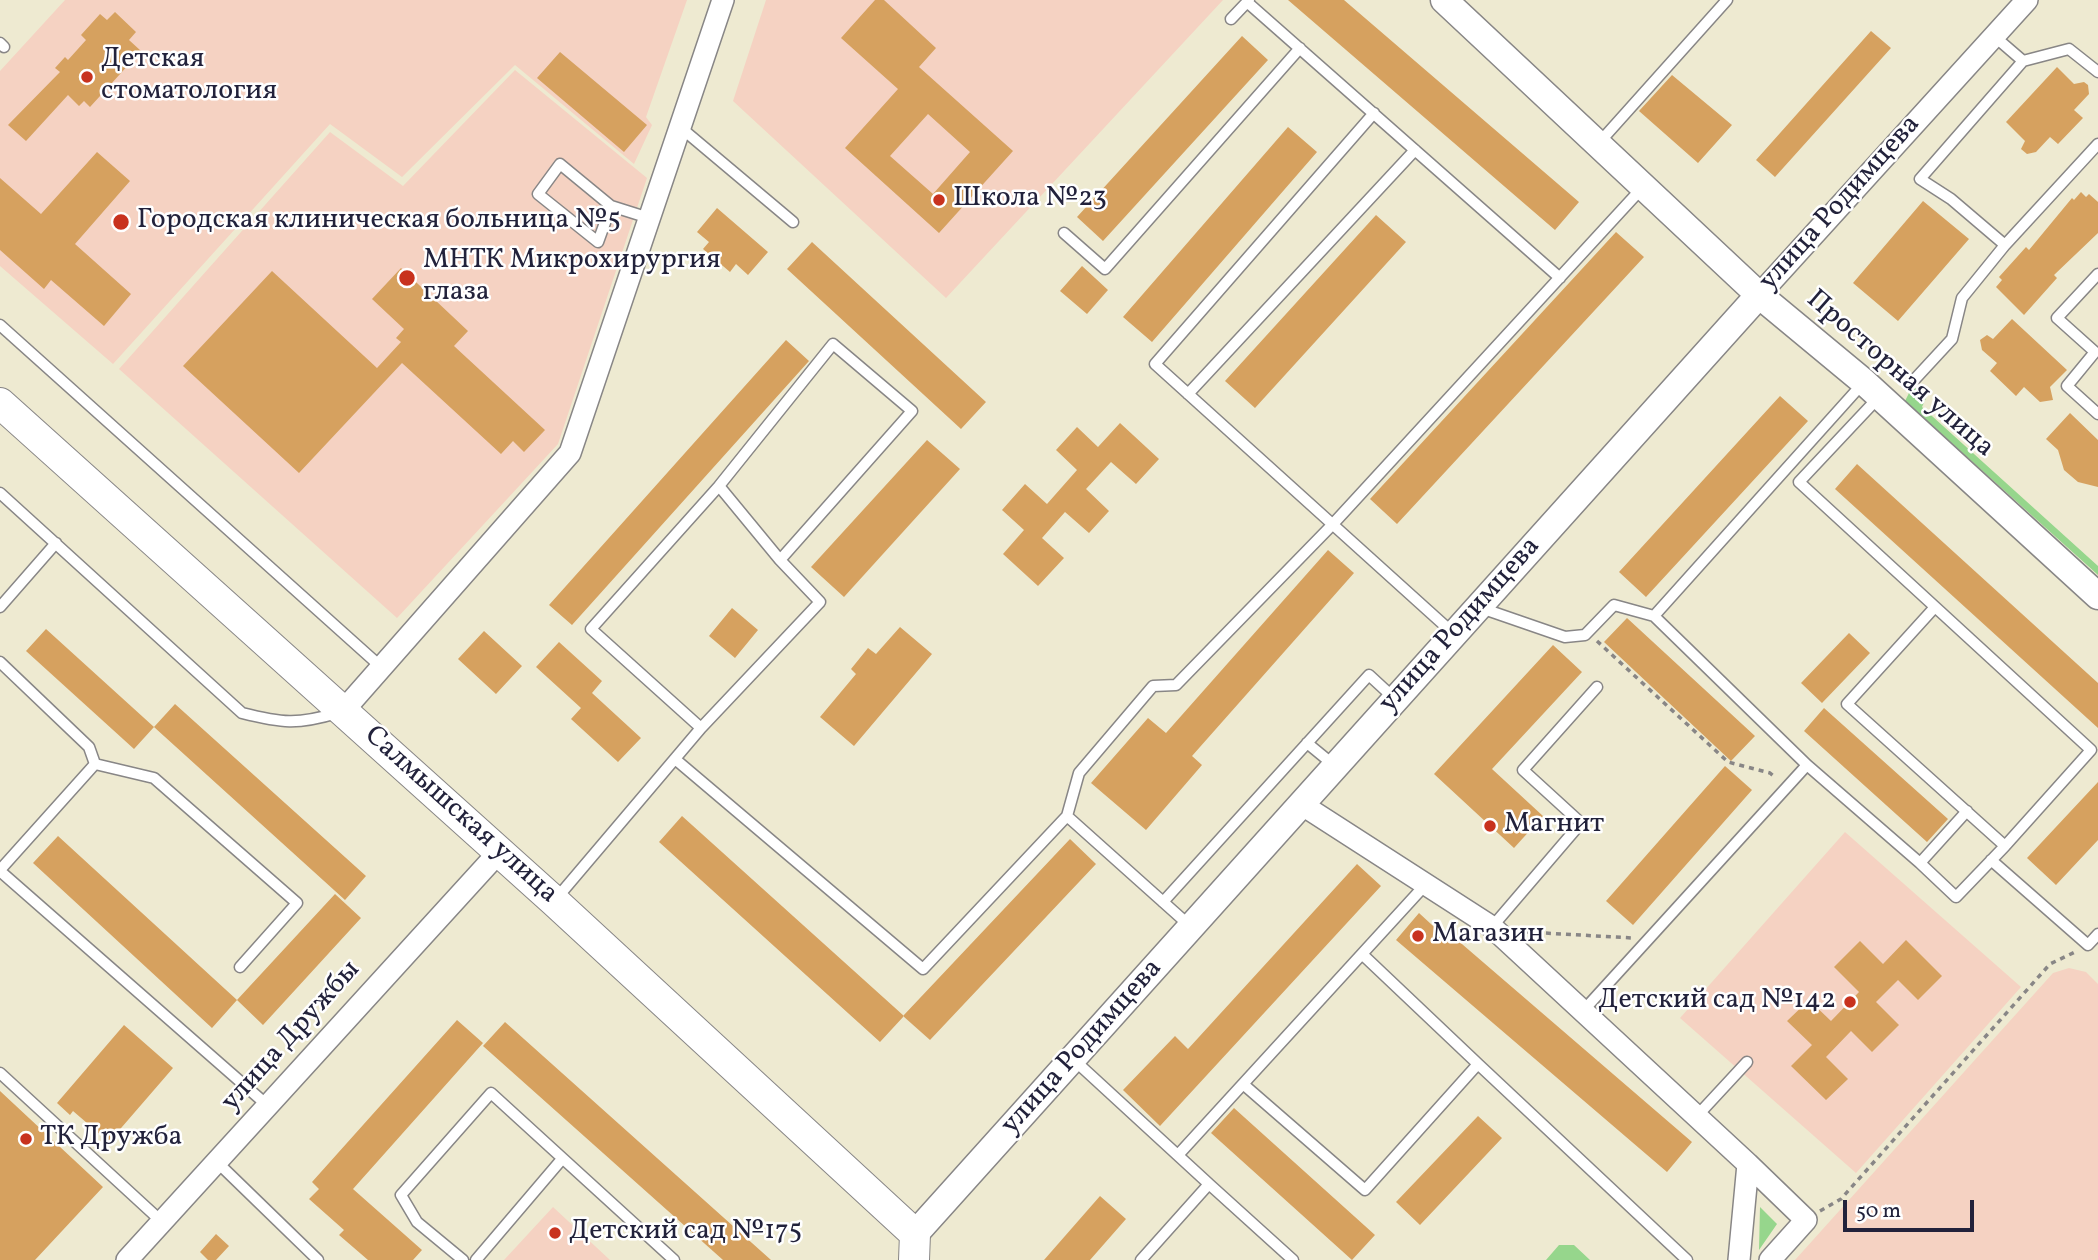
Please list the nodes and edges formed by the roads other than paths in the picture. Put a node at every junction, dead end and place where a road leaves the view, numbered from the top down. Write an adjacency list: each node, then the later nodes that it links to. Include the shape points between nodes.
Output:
1 (723, 0): 12 (street)
2 (1444, 0): 13 (street, Просторная улица)
3 (1727, 0): 13 (lane)
4 (2027, 0): 7 (street, улица Родимцева)
5 (1248, 1): 6 (lane); 8 (lane)
6 (1231, 19)
7 (1994, 36): 9 (lane); 24 (street, улица Родимцева)
8 (1300, 48): 11 (lane); 20 (lane, via 1105,269)
9 (2023, 61): 10 (lane, via 2069,49); 21 (lane, via 1920,180 1951,199)
10 (2098, 72)
11 (1374, 113): 15 (lane); 28 (lane, via 1155,364)
12 (680, 127): 18 (street); 19 (lane)
13 (1598, 144): 16 (street, Просторная улица)
14 (2098, 145): 21 (lane)
15 (1415, 150): 23 (lane); 28 (lane)
16 (1643, 187): 23 (lane); 24 (street, Просторная улица)
17 (611, 206): 17 (lane, via 560,164 538,194 598,242); 18 (lane)
18 (649, 218): 43 (street, via 570,453)
19 (793, 222)
20 (1064, 233)
21 (2005, 245): 26 (lane, via 1962,298 1952,338)
22 (2098, 274): 30 (lane, via 2057,318 2095,352 2067,386)
23 (1560, 278): 33 (lane)
24 (1759, 295): 27 (street, Просторная улица); 38 (street, улица Родимцева)
25 (0, 325): 43 (lane)
26 (1915, 379)
27 (1872, 389): 36 (street, Просторная улица); 39 (lane, via 1799,482); 40 (lane)
28 (1188, 394): 33 (lane)
29 (0, 402): 46 (main road, Салмышская улица)
30 (2098, 414)
31 (719, 486): 35 (lane); 35 (lane, via 833,344 912,411); 47 (lane, via 590,629)
32 (0, 493): 34 (lane)
33 (1333, 524): 41 (lane); 56 (lane, via 1176,685 1153,687 1079,773)
34 (56, 543): 37 (lane); 46 (lane, via 242,713 304,723)
35 (780, 560): 47 (lane, via 820,602)
36 (2098, 596)
37 (0, 607)
38 (1478, 607): 40 (lane, via 1565,637 1587,632 1614,605); 41 (street, улица Родимцева)
39 (1935, 607): 49 (lane); 55 (lane, via 1847,704)
40 (1654, 616): 52 (lane)
41 (1454, 634): 45 (street, улица Родимцева)
42 (0, 662): 51 (lane, via 89,747)
43 (380, 666): 46 (street)
44 (1597, 687): 65 (lane, via 1523,770 1581,823)
45 (1395, 699): 48 (lane, via 1369,675); 53 (street, улица Родимцева)
46 (343, 711): 58 (main road, Салмышская улица)
47 (701, 728): 50 (lane)
48 (1307, 743): 53 (lane); 64 (lane)
49 (2095, 746): 57 (lane)
50 (675, 759): 56 (lane, via 923,969); 63 (lane)
51 (95, 764): 61 (lane); 69 (lane, via 154,778 297,903)
52 (1807, 765): 60 (lane); 70 (lane)
53 (1335, 766): 54 (street, улица Родимцева)
54 (1301, 804): 62 (street); 66 (street, улица Родимцева)
55 (1966, 811): 57 (lane); 60 (lane)
56 (1067, 816): 64 (lane)
57 (2005, 846): 59 (lane)
58 (499, 852): 63 (main road, Салмышская улица); 76 (street, улица Дружбы)
59 (1991, 860): 60 (lane, via 1956,897); 67 (lane, via 2088,946)
60 (1920, 863)
61 (2, 876): 76 (lane)
62 (1426, 884): 65 (street); 68 (lane)
63 (554, 901): 84 (main road, Салмышская улица)
64 (1163, 902): 66 (lane)
65 (1497, 922): 70 (street)
66 (1191, 927): 71 (street, улица Родимцева)
67 (2098, 934)
68 (1363, 955): 73 (lane); 75 (lane)
69 (240, 967)
70 (1583, 1011): 77 (street)
71 (1073, 1059): 78 (lane); 84 (street, улица Родимцева)
72 (1747, 1062): 77 (lane)
73 (1478, 1063): 75 (lane, via 1365,1190); 92 (lane)
74 (0, 1073): 83 (lane)
75 (1243, 1084): 78 (lane)
76 (267, 1105): 80 (street, улица Дружбы)
77 (1697, 1116): 81 (street)
78 (1178, 1155): 82 (lane)
79 (562, 1159): 87 (lane, via 491,1093 401,1195 417,1222); 88 (lane); 89 (lane)
80 (217, 1162): 83 (street, улица Дружбы); 86 (lane)
81 (1748, 1164): 93 (street); 94 (street, via 1806,1220)
82 (1209, 1184): 90 (lane); 91 (lane)
83 (161, 1221): 85 (street, улица Дружбы)
84 (915, 1247)
85 (127, 1260)
86 (318, 1260)
87 (463, 1260)
88 (476, 1260)
89 (674, 1260)
90 (1141, 1260)
91 (1293, 1260)
92 (1687, 1260)
93 (1739, 1260)
94 (1770, 1260)

